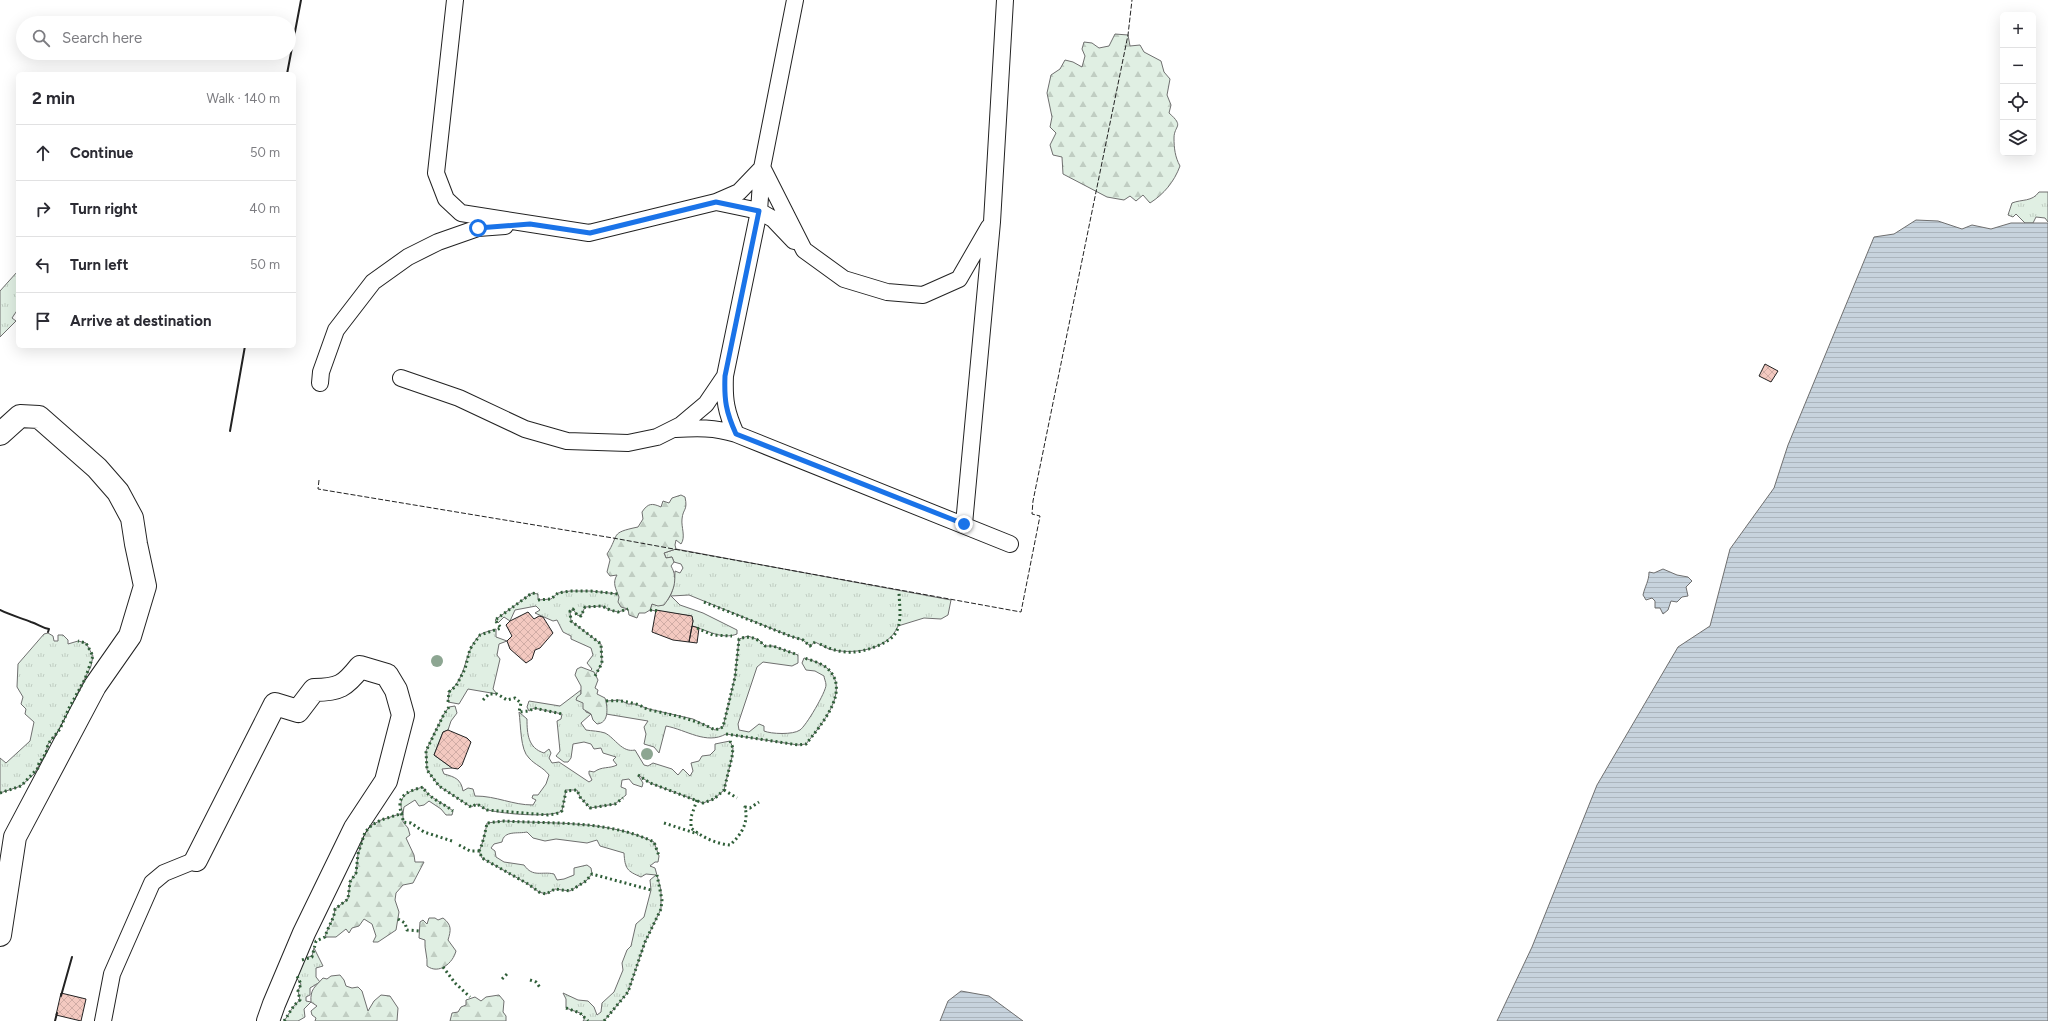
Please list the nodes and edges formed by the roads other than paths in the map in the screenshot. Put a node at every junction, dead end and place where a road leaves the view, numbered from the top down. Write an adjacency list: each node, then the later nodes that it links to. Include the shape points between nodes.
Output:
1 (455, 0): 8 (lane, via 436,173 446,200 461,213)
2 (795, 0): 4 (lane)
3 (1004, 0): 7 (lane)
4 (762, 168): 5 (lane, via 739,192); 6 (lane); 9 (lane)
5 (716, 202): 6 (lane); 8 (lane, via 590,233)
6 (759, 211): 9 (lane, via 772,219); 10 (lane)
7 (992, 222): 9 (lane, via 959,279 923,295 887,292 844,279); 16 (lane)
8 (530, 224): 12 (lane, via 478,228 438,242 408,257 373,282 336,330 321,372)
9 (804, 250)
10 (725, 376): 13 (lane, via 706,404); 15 (lane, via 724,399 727,414)
11 (402, 378): 13 (lane, via 458,398 524,429 567,441 628,443 657,437)
12 (320, 383)
13 (671, 430): 15 (lane, via 705,427)
14 (0, 434): 19 (street, via 20,416 39,417 97,468 118,492 132,518 146,586 130,636 94,686 16,837)
15 (736, 434): 16 (lane)
16 (964, 524): 17 (lane)
17 (1010, 544)
18 (196, 860): 20 (lane, via 164,873 152,883 112,974); 21 (street, via 275,704 298,711 314,690 332,690 347,683 360,667 387,675 396,690 403,715 386,781 352,835 304,933)
19 (0, 935)
20 (103, 1021)
21 (268, 1021)

